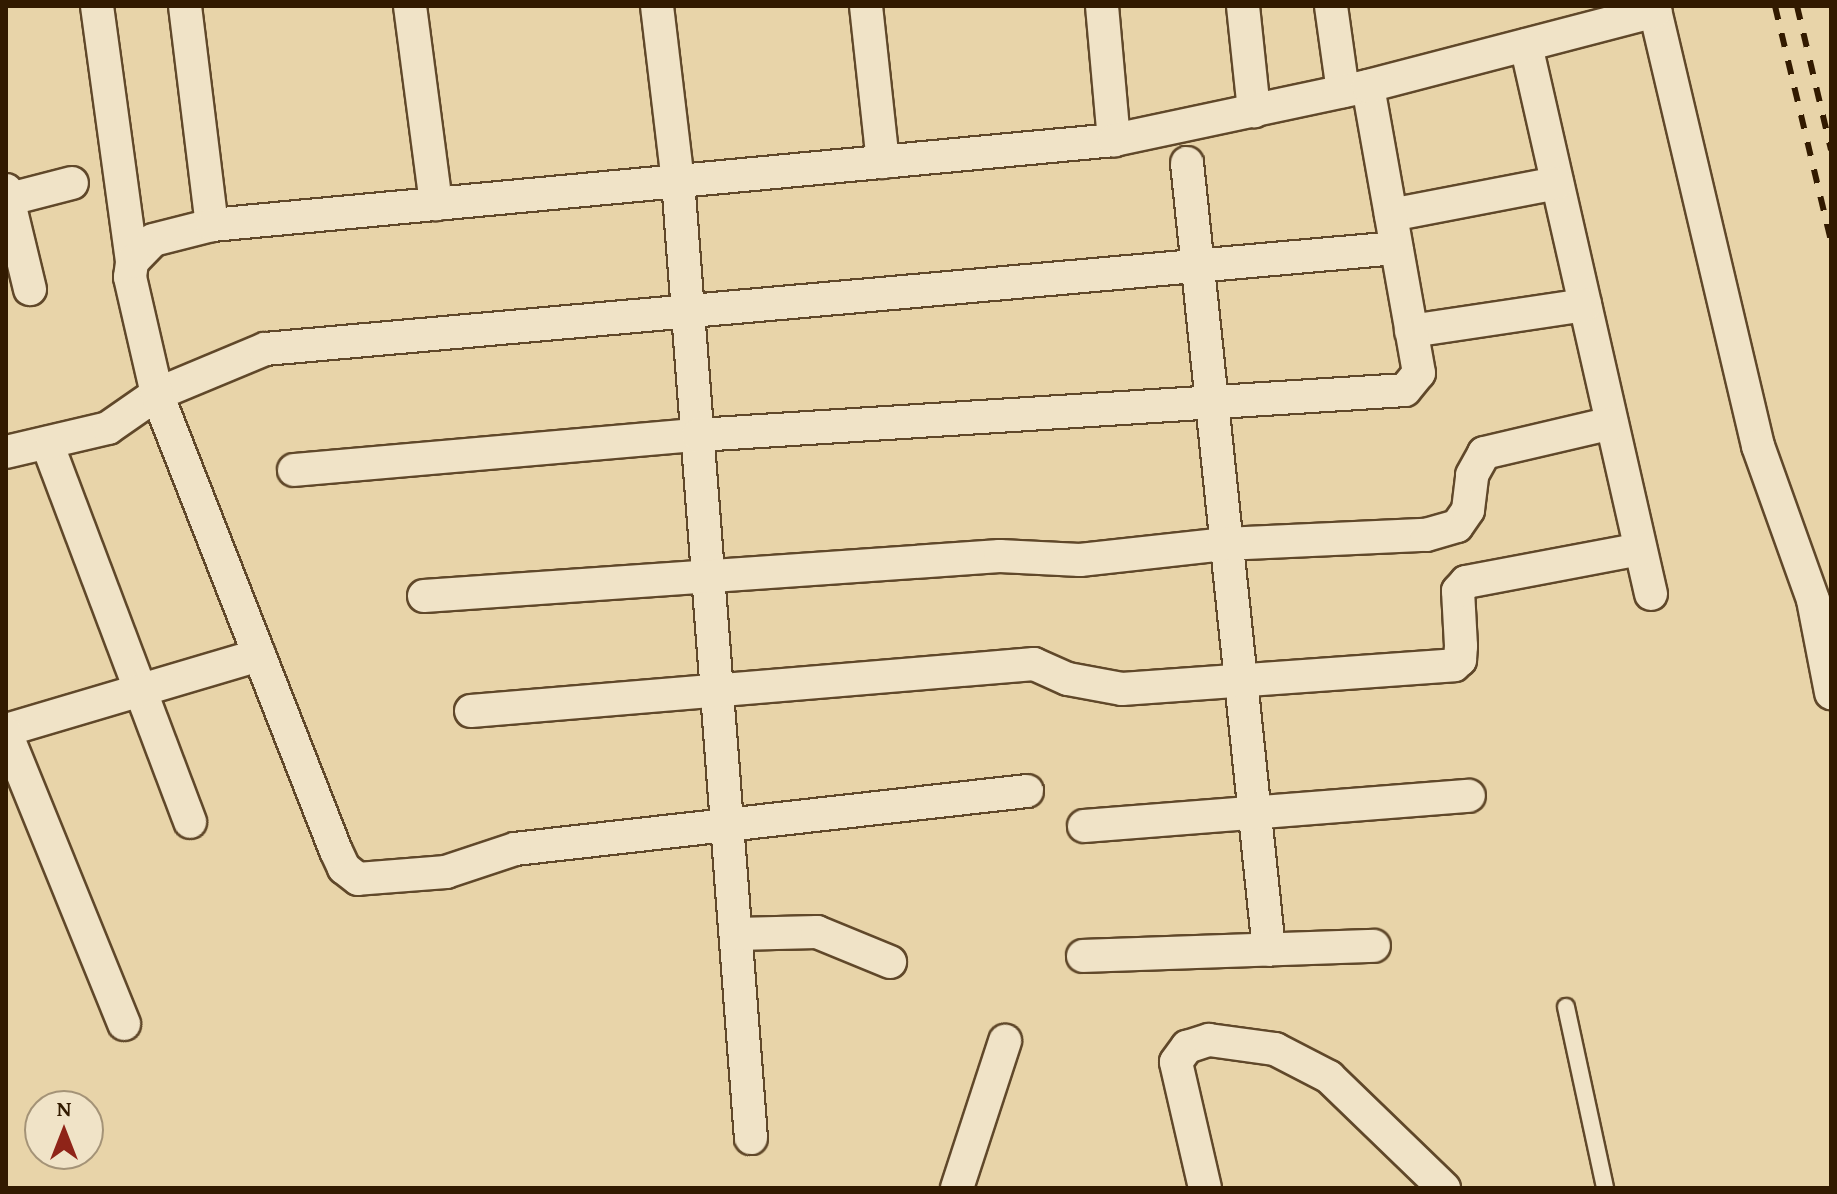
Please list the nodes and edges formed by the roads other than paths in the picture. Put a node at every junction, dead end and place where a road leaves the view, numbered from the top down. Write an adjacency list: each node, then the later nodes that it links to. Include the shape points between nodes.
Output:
1 (97, 6): 24 (street)
2 (185, 6): 22 (street)
3 (410, 6): 20 (street)
4 (657, 6): 16 (street)
5 (866, 6): 14 (street)
6 (1102, 6): 13 (street)
7 (1243, 6): 12 (street)
8 (1331, 6): 11 (street)
9 (1655, 8): 10 (street); 46 (street, via 1758,446 1813,600)
10 (1526, 45): 11 (street); 18 (street)
11 (1356, 89): 12 (street); 21 (street)
12 (1254, 111): 13 (street)
13 (1114, 140): 14 (street)
14 (883, 162): 16 (street)
15 (1187, 163): 25 (street)
16 (678, 181): 20 (street); 28 (street)
17 (72, 183): 19 (street)
18 (1557, 183): 21 (street); 27 (street)
19 (7, 197): 26 (street)
20 (436, 204): 22 (street)
21 (1391, 215): 23 (street)
22 (212, 225): 24 (street, via 153,240)
23 (1397, 248): 25 (street); 29 (street)
24 (132, 262): 30 (street, via 130,277)
25 (1197, 267): 28 (street); 31 (street)
26 (30, 289)
27 (1585, 305): 29 (street); 32 (street)
28 (688, 308): 30 (street, via 265,349); 33 (street)
29 (1411, 331): 31 (street, via 1419,373 1405,390)
30 (157, 394): 34 (street, via 108,428); 42 (street)
31 (1208, 403): 33 (street); 37 (street)
32 (1612, 423): 37 (street, via 1484,453 1472,475 1468,510 1457,526 1439,533); 38 (street)
33 (698, 435): 36 (street); 39 (street)
34 (47, 443): 35 (street); 44 (street)
35 (6, 452)
36 (294, 470)
37 (1224, 544): 39 (street, via 1080,560 1000,556); 43 (street)
38 (1640, 549): 40 (street); 43 (street, via 1466,582 1458,591 1461,646 1454,665)
39 (708, 574): 41 (street); 45 (street)
40 (1651, 594)
41 (424, 596)
42 (259, 655): 44 (street); 53 (street, via 336,851 344,868 358,879 446,872 515,849)
43 (1239, 681): 45 (street, via 1122,689 1068,679 1034,664); 51 (street)
44 (140, 689): 48 (street); 52 (street)
45 (717, 689): 47 (street); 53 (street)
46 (1831, 693)
47 (471, 711)
48 (6, 731): 61 (street)
49 (1027, 791): 53 (street)
50 (1469, 796): 51 (street)
51 (1254, 815): 54 (street); 57 (street)
52 (190, 822)
53 (727, 826): 55 (street)
54 (1084, 826)
55 (736, 934): 59 (street, via 817,932); 63 (street)
56 (1374, 946): 57 (street)
57 (1269, 950): 58 (street)
58 (1083, 956)
59 (890, 962)
60 (1566, 1007): 67 (lane)
61 (124, 1024)
62 (1005, 1041): 64 (street)
63 (751, 1138)
64 (957, 1188)
65 (1205, 1188): 66 (street, via 1176,1062 1187,1047 1209,1040 1275,1049 1329,1077)
66 (1444, 1188)
67 (1605, 1188)

